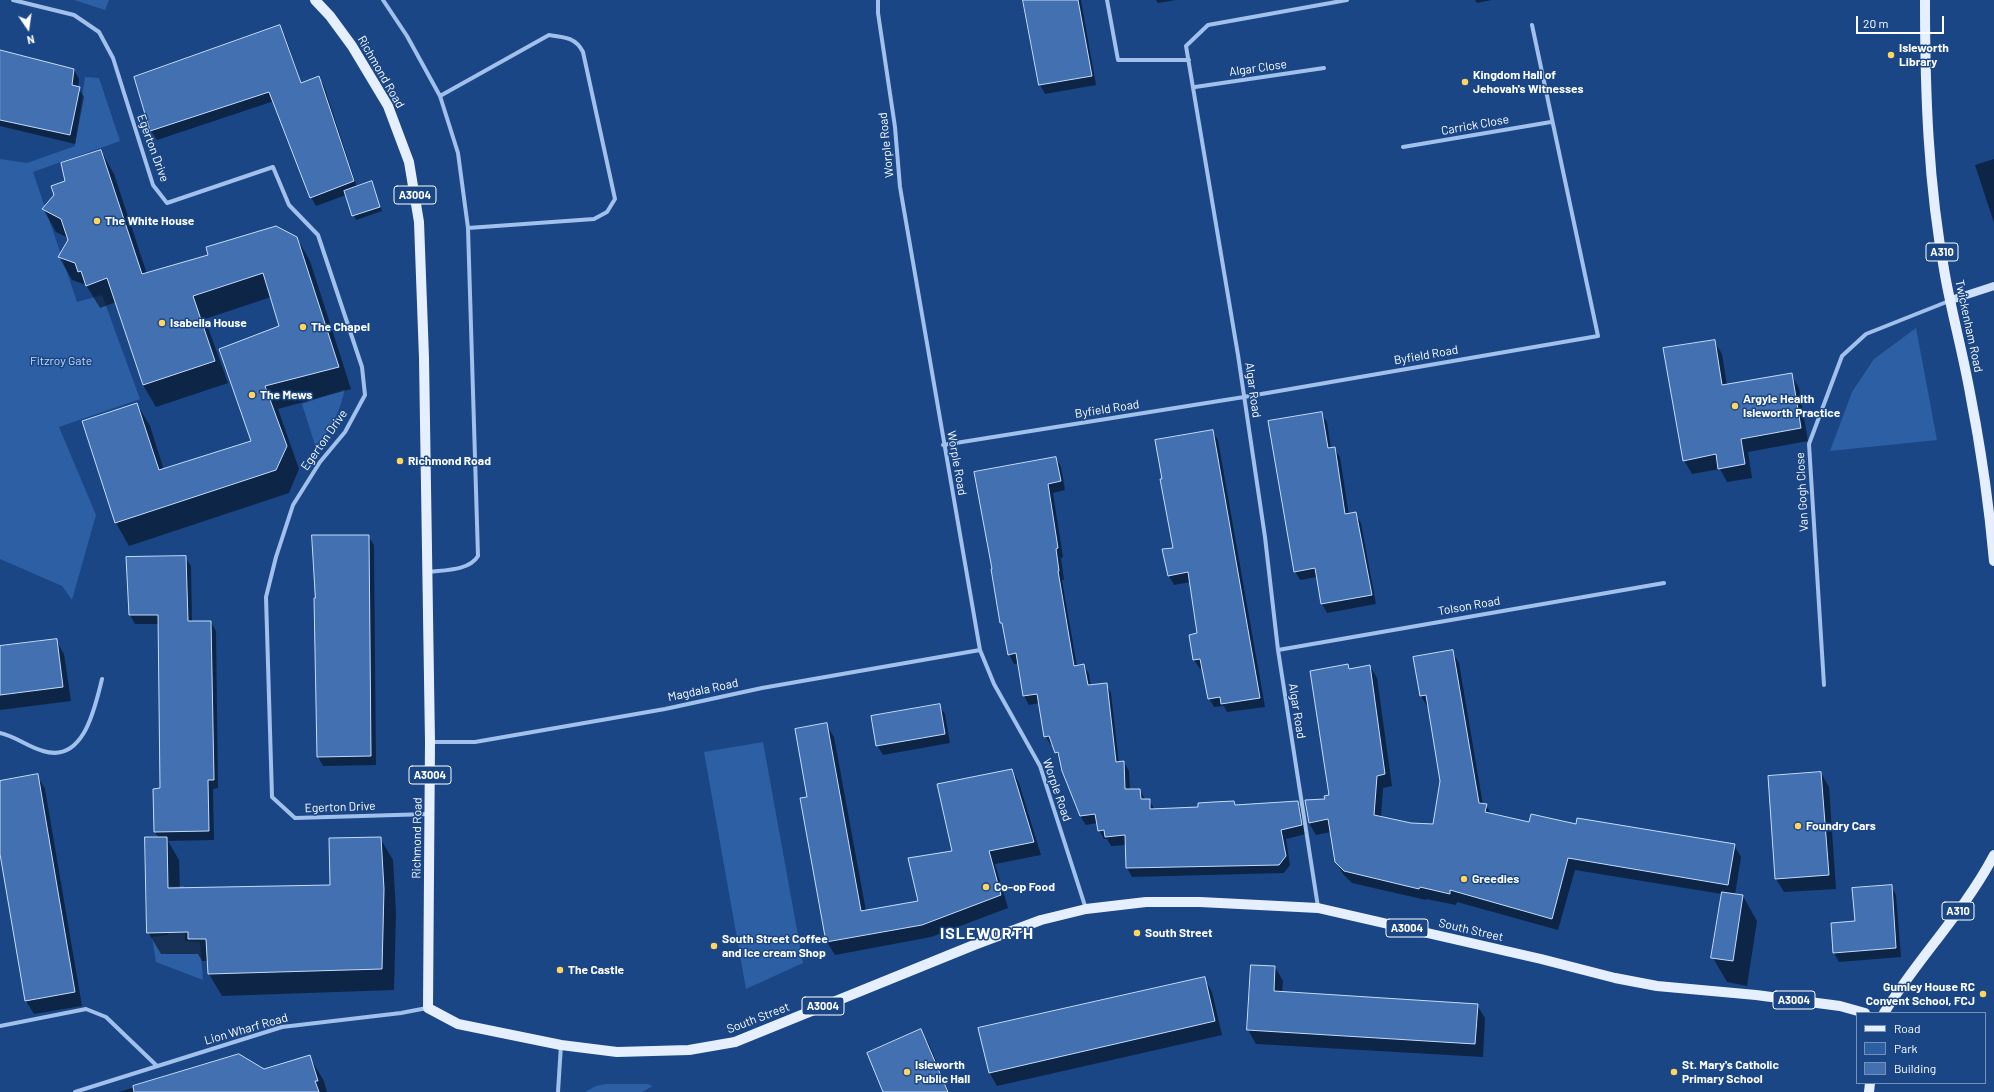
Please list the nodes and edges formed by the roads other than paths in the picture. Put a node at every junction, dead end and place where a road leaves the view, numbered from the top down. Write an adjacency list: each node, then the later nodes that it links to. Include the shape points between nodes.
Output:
1 (13, 0): 29 (street, Egerton Drive, via 74,15 99,32 113,58 153,185 167,203 273,167 289,205 318,236 362,367 365,395 345,432 320,462 293,505 266,597 272,797 295,818)
2 (315, 0): 21 (main road, Richmond Road / A3004, via 330,16 371,76 388,106 409,162 419,222)
3 (382, 0): 12 (street, via 407,36)
4 (878, 0): 19 (street, Worple Road, via 900,186)
5 (1107, 0): 9 (street, via 1118,60)
6 (1347, 0): 9 (street, Algar Road, via 1208,25 1186,46)
7 (1925, 0): 17 (main road, Twickenham Road / A310, via 1932,181)
8 (1532, 25): 13 (street, Byfield Road)
9 (1189, 60): 11 (street, Algar Road)
10 (1324, 68): 11 (street, Algar Close)
11 (1195, 87): 18 (street, Algar Road)
12 (440, 96): 15 (street, via 458,153); 15 (street, via 550,35 564,37 579,44 584,52 615,199 607,212 594,219)
13 (1551, 122): 14 (street, Carrick Close); 18 (street, Byfield Road, via 1598,336)
14 (1403, 147)
15 (468, 228): 21 (street, via 478,556 464,567)
16 (1994, 286): 17 (street)
17 (1951, 300): 20 (main road, Twickenham Road / A310, via 1982,461); 26 (street, Van Gogh Close, via 1866,334 1842,356 1809,444)
18 (1244, 397): 19 (street, Byfield Road); 24 (street, Algar Road, via 1265,537)
19 (943, 445): 23 (street, Worple Road)
20 (1994, 561)
21 (428, 572): 28 (main road, Richmond Road / A3004)
22 (1664, 583): 24 (street, Tolson Road)
23 (980, 650): 28 (street, Magdala Road, via 475,742); 32 (street, Worple Road, via 994,684 1040,766)
24 (1278, 650): 31 (street, Algar Road)
25 (102, 679): 27 (street, via 95,708 84,735 65,751 46,752)
26 (1824, 685)
27 (0, 733)
28 (430, 742): 29 (main road, Richmond Road / A3004)
29 (430, 814): 33 (main road, Richmond Road / A3004)
30 (1994, 855): 35 (main road, A310, via 1979,883 1904,982)
31 (1318, 908): 32 (main road, South Street / A3004, via 1146,902); 34 (main road, South Street / A3004, via 1615,978 1657,986 1840,1006)
32 (1086, 909): 37 (main road, South Street / A3004, via 1022,926 735,1042 671,1052 617,1052)
33 (428, 1008): 37 (main road, South Street / A3004, via 458,1024); 38 (street, Lion Wharf Road, via 282,1027)
34 (1861, 1012)
35 (1885, 1012)
36 (0, 1026): 38 (street, via 86,1009 106,1017)
37 (561, 1045): 40 (street)
38 (156, 1065): 39 (street, Lion Wharf Road)
39 (74, 1092)
40 (558, 1092)

